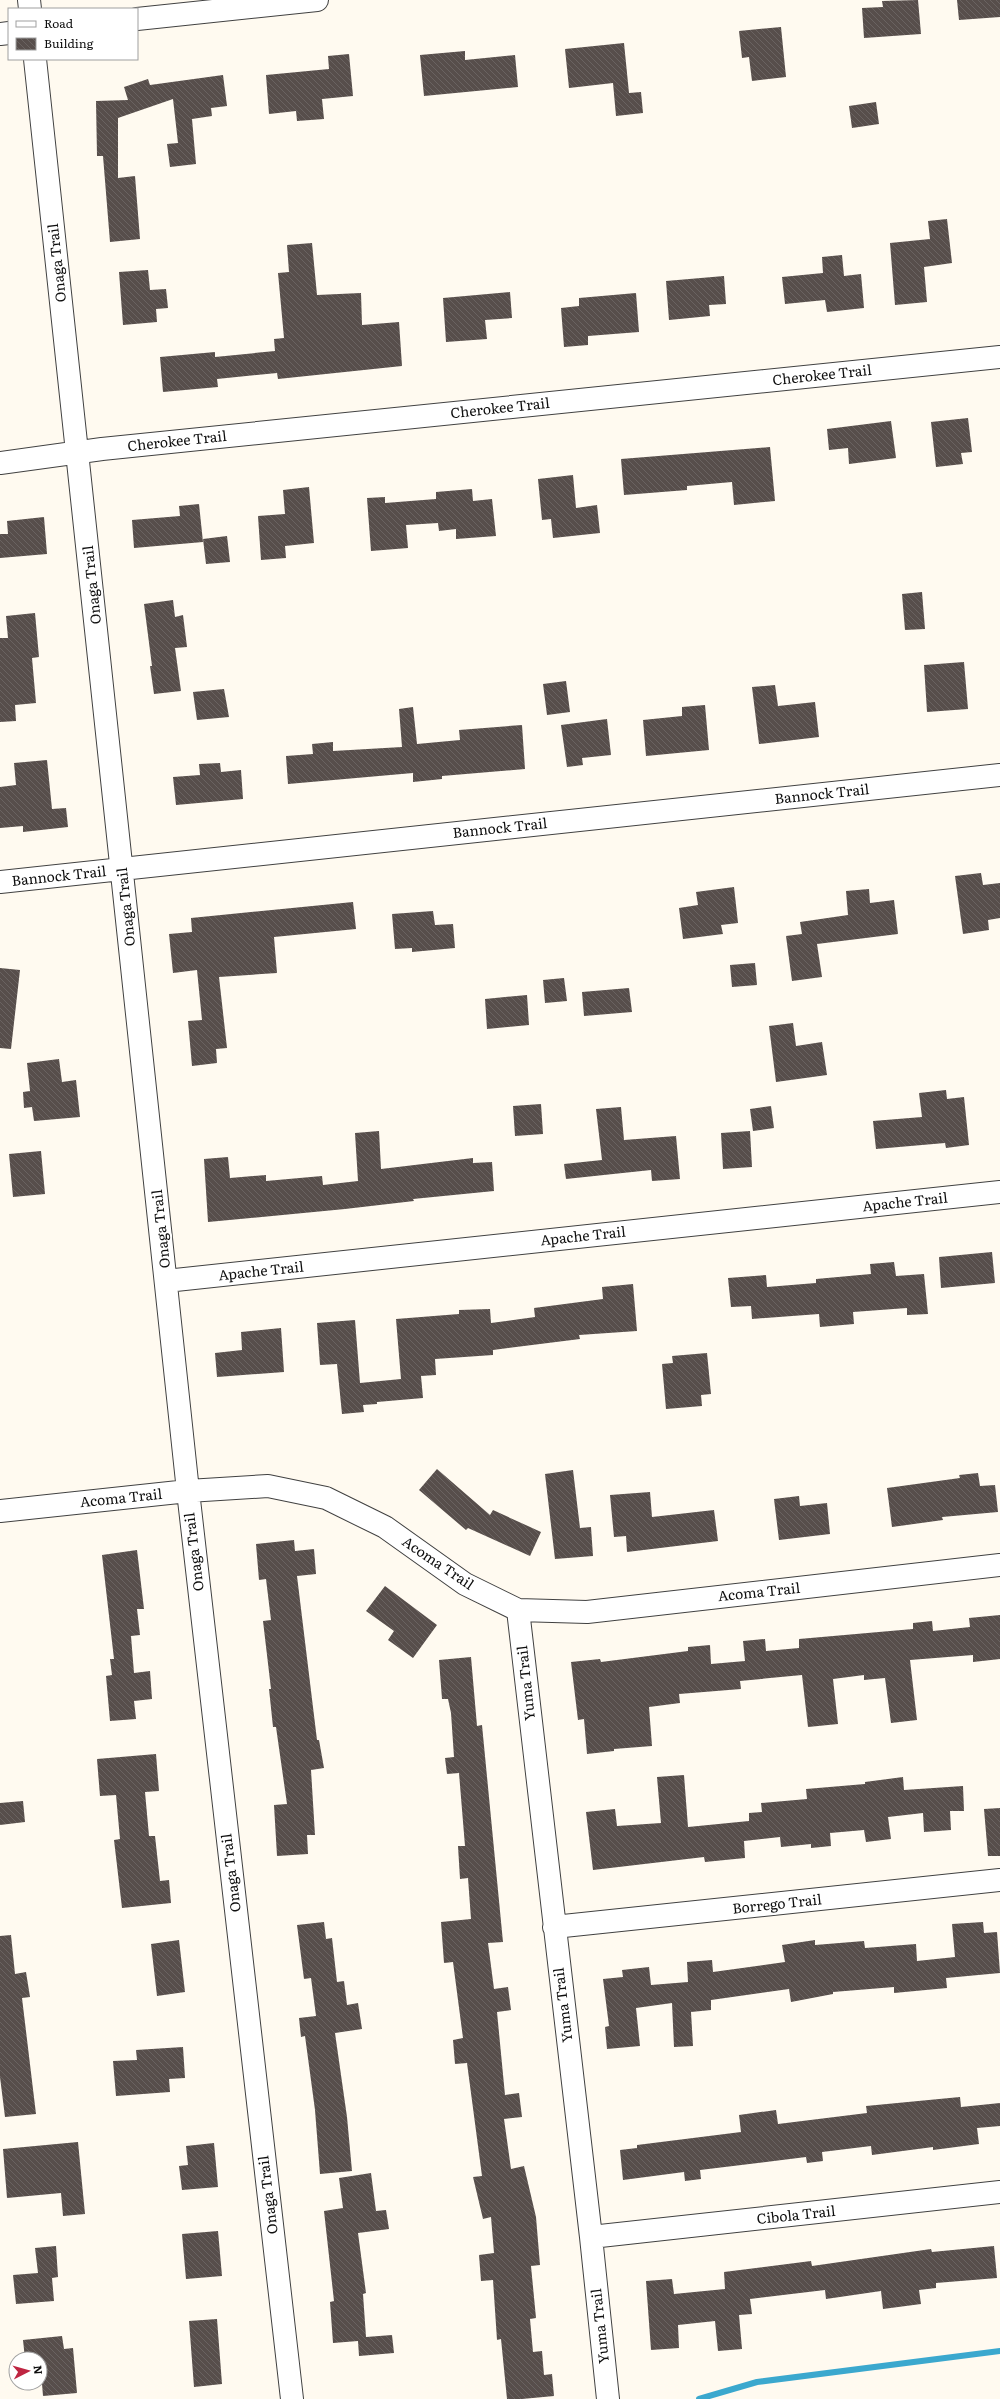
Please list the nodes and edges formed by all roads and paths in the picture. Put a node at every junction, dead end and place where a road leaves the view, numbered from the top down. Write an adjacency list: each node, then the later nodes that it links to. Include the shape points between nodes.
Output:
1 (318, 0): 2 (street)
2 (138, 19)
3 (35, 60): 5 (street, Onaga Trail)
4 (1000, 357): 5 (street, Cherokee Trail)
5 (77, 452): 6 (street, Cherokee Trail); 8 (street, Onaga Trail)
6 (0, 463)
7 (1000, 775): 8 (street, Bannock Trail)
8 (122, 868): 9 (street, Bannock Trail); 11 (street, Onaga Trail)
9 (0, 882)
10 (1000, 1192): 11 (street, Apache Trail)
11 (166, 1281): 12 (street, Onaga Trail)
12 (188, 1491): 13 (street, Acoma Trail); 15 (street, Acoma Trail, via 268,1486 326,1498 385,1527 465,1584); 20 (street, Onaga Trail)
13 (0, 1510)
14 (1000, 1565): 15 (street, Acoma Trail, via 587,1612)
15 (518, 1610): 17 (street, Yuma Trail)
16 (1000, 1880): 17 (street, Borrego Trail)
17 (554, 1928): 19 (street, Yuma Trail)
18 (1000, 2192): 19 (street, Cibola Trail)
19 (591, 2237): 21 (street, Yuma Trail)
20 (292, 2399)
21 (608, 2399)

